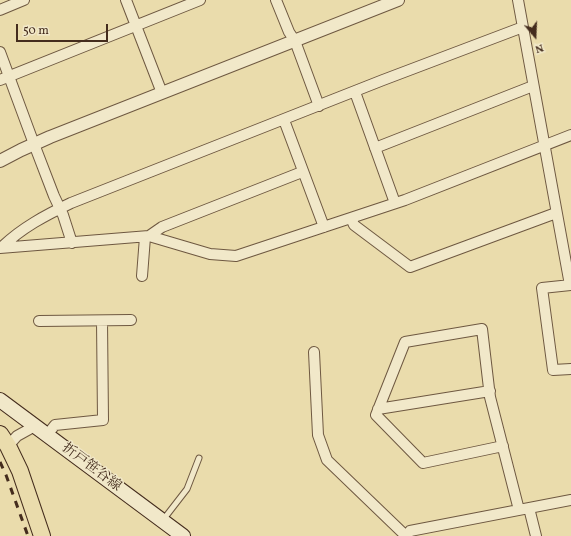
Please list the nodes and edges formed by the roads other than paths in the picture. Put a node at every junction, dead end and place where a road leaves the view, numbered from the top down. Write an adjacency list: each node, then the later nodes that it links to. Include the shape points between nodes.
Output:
1 (24, 0): 7 (street)
2 (126, 0): 8 (street)
3 (200, 0): 8 (street)
4 (276, 0): 10 (street)
5 (398, 0): 10 (street)
6 (518, 0): 9 (street)
7 (4, 6)
8 (136, 26): 12 (street); 15 (street)
9 (523, 27): 13 (street); 14 (street)
10 (295, 41): 15 (street); 16 (street)
11 (0, 52): 12 (street)
12 (4, 77): 19 (street)
13 (533, 86): 20 (street); 21 (street)
14 (355, 92): 16 (street); 21 (street)
15 (162, 93): 19 (street)
16 (319, 106): 17 (street)
17 (284, 120): 23 (street); 25 (street)
18 (571, 135): 20 (street)
19 (34, 144): 22 (street); 25 (street)
20 (544, 146): 24 (street); 26 (street)
21 (375, 148): 24 (street)
22 (0, 161)
23 (302, 172): 28 (street); 29 (street, via 162,227)
24 (395, 203): 27 (street)
25 (60, 209): 30 (street); 31 (street, via 13,236)
26 (556, 213): 27 (street, via 410,267 354,225); 33 (street)
27 (351, 218): 28 (street)
28 (324, 227): 29 (street, via 236,256 210,254)
29 (147, 236): 30 (street); 32 (street)
30 (72, 243): 31 (street)
31 (1, 248)
32 (142, 276)
33 (570, 285): 38 (street, via 542,288 553,370)
34 (131, 320): 36 (street)
35 (39, 321): 36 (street)
36 (102, 321): 43 (street, via 103,420 55,425)
37 (314, 352): 52 (street, via 318,435 327,460)
38 (571, 369)
39 (490, 391): 41 (street); 41 (street, via 482,329 405,342); 45 (street)
40 (0, 400): 42 (main road, 折戸笹谷線)
41 (378, 408): 45 (street, via 376,415 423,463)
42 (35, 426): 43 (main road, 折戸笹谷線); 44 (street)
43 (47, 435): 49 (main road, 折戸笹谷線)
44 (4, 440): 50 (main road, via 20,471)
45 (502, 446): 48 (street)
46 (199, 458): 49 (lane, via 187,489)
47 (571, 500): 48 (street)
48 (524, 509): 52 (street, via 410,531); 53 (street)
49 (162, 521): 51 (main road, 折戸笹谷線)
50 (44, 534)
51 (183, 536)
52 (406, 536)
53 (536, 536)

